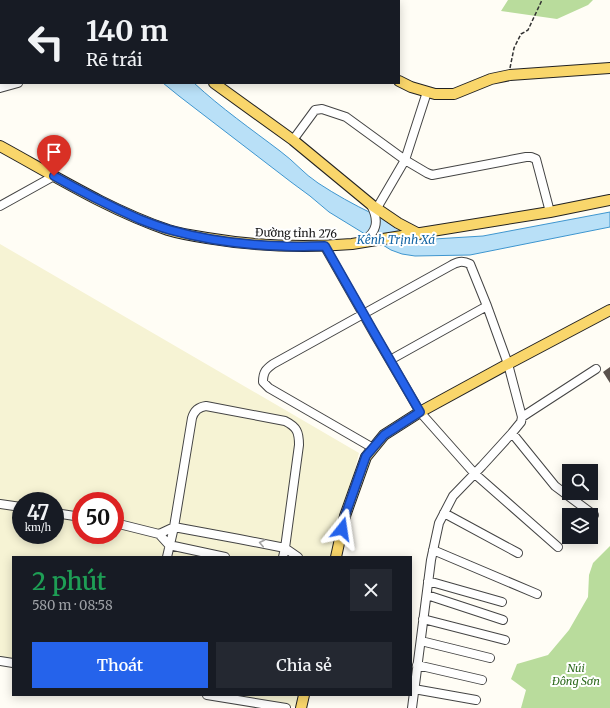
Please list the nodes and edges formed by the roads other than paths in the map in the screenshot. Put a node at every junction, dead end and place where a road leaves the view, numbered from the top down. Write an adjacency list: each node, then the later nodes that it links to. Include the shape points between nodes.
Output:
1 (610, 68): 6 (main road, via 509,76 491,79 454,94)
2 (400, 82): 6 (main road)
3 (14, 84): 5 (street)
4 (215, 84): 7 (main road)
5 (0, 88)
6 (426, 92): 9 (street)
7 (293, 140): 9 (street, via 315,110 322,108 346,117); 13 (main road)
8 (0, 146): 10 (main road, Đường tỉnh 276)
9 (405, 160): 13 (street); 14 (street, via 432,175 531,157 536,159)
10 (54, 176): 12 (street); 17 (main road, Đường tỉnh 276, via 114,208 170,230 242,244)
11 (610, 200): 14 (main road, Đường tỉnh 276)
12 (0, 206)
13 (374, 206): 15 (main road); 16 (street, via 376,225 368,238)
14 (550, 212): 15 (main road, Đường tỉnh 276)
15 (419, 234): 16 (main road, Đường tỉnh 276)
16 (361, 243): 17 (main road, Đường tỉnh 276)
17 (325, 246): 20 (street)
18 (487, 306): 20 (street, via 470,264 460,261); 21 (street); 22 (street)
19 (610, 310): 22 (main road)
20 (363, 314): 21 (street); 27 (street, via 267,368 263,382 269,388)
21 (390, 360): 24 (street)
22 (508, 364): 24 (main road); 25 (street)
23 (596, 370): 25 (street)
24 (420, 412): 27 (main road, via 384,435); 28 (street)
25 (522, 417): 26 (street)
26 (512, 433): 28 (street); 31 (street, via 554,486)
27 (373, 448): 45 (main road, via 366,456 345,516)
28 (475, 474): 32 (street, via 453,496); 37 (street)
29 (0, 504): 30 (street)
30 (12, 506)
31 (584, 508)
32 (444, 514): 39 (street, via 439,523); 40 (street)
33 (124, 525): 35 (street)
34 (174, 527): 35 (street); 36 (street); 38 (street, one-way to 34); 38 (street, via 192,418 199,407 269,417 291,424 296,428 299,439)
35 (160, 534): 36 (street)
36 (169, 545): 41 (street); 42 (street)
37 (558, 547)
38 (285, 548): 43 (street); 44 (street)
39 (433, 550): 46 (street); 47 (street)
40 (518, 553)
41 (167, 556)
42 (221, 556)
43 (283, 556)
44 (297, 556)
45 (336, 556)
46 (428, 581): 48 (street); 49 (street)
47 (537, 594)
48 (426, 595): 50 (street); 51 (street)
49 (502, 602)
50 (423, 619): 52 (street); 53 (street)
51 (503, 620)
52 (505, 640)
53 (420, 641): 54 (street); 57 (street)
54 (490, 658)
55 (0, 661): 56 (street)
56 (12, 663)
57 (417, 665): 58 (street); 59 (street)
58 (482, 680)
59 (414, 689): 62 (street); 65 (street)
60 (213, 696): 63 (street)
61 (304, 696): 64 (main road)
62 (476, 700)
63 (286, 708)
64 (301, 708)
65 (412, 708)

